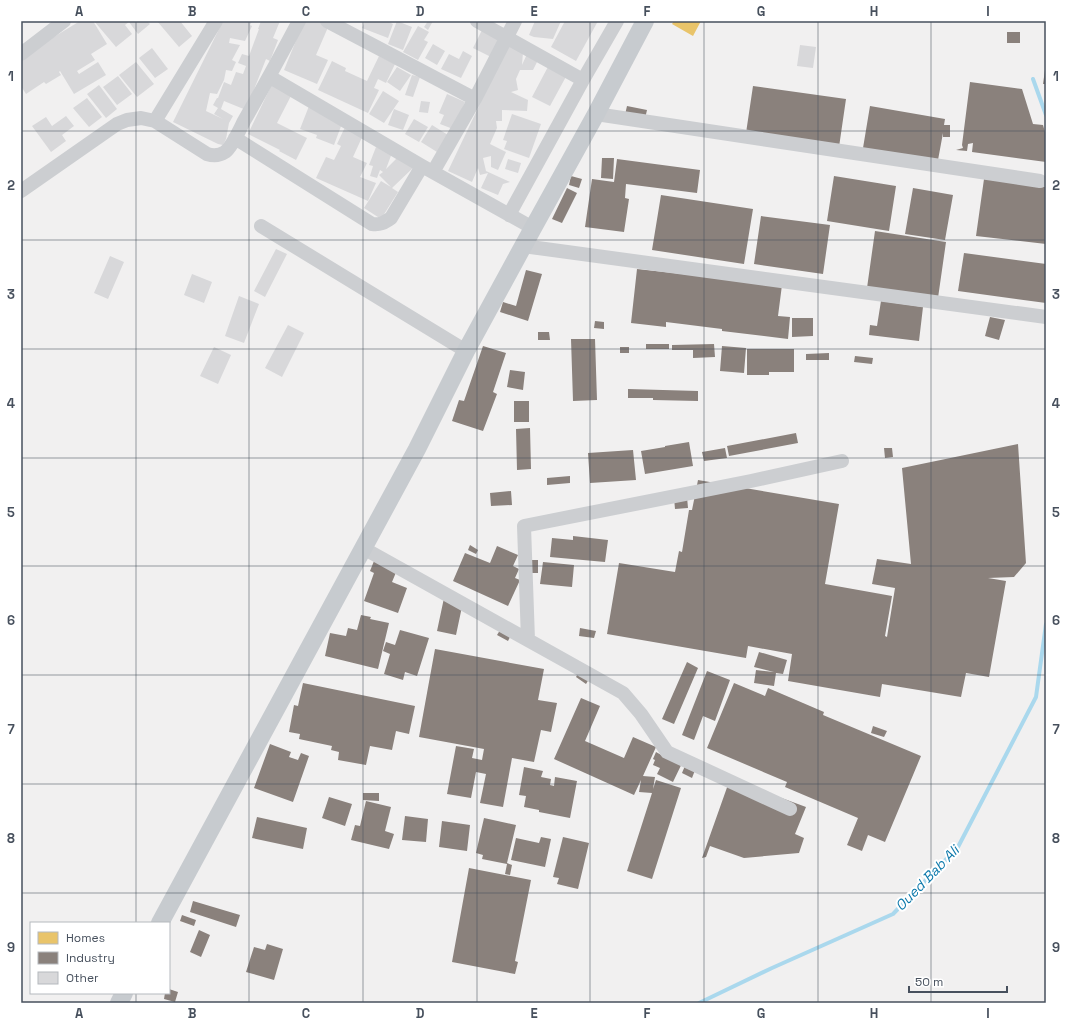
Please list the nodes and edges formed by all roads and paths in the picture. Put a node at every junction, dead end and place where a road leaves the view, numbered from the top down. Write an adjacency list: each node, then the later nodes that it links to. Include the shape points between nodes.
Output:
1 (64, 21): 10 (street)
2 (216, 21): 15 (street)
3 (299, 21): 11 (street)
4 (327, 21): 13 (street)
5 (477, 21): 9 (street)
6 (516, 21): 9 (street)
7 (617, 21): 12 (street)
8 (645, 21): 14 (main road)
9 (506, 38): 12 (street); 13 (street)
10 (21, 54)
11 (270, 77): 16 (street); 17 (street)
12 (583, 80): 20 (street)
13 (475, 98): 17 (street)
14 (596, 114): 18 (street); 22 (main road)
15 (155, 121): 16 (street, via 207,154 223,154); 19 (street, via 141,118 117,124)
16 (235, 138): 17 (street, via 372,224 379,225 391,218)
17 (428, 169): 20 (street)
18 (1040, 181)
19 (21, 191)
20 (509, 215): 22 (street)
21 (261, 226): 25 (street)
22 (533, 228): 23 (main road)
23 (523, 246): 24 (street); 25 (main road)
24 (1046, 317)
25 (466, 351): 27 (main road)
26 (842, 461): 28 (street, via 524,526)
27 (363, 548): 28 (street); 30 (main road)
28 (528, 640): 29 (street, via 623,693 667,752)
29 (790, 809)
30 (161, 922)
31 (124, 994): 32 (main road)
32 (119, 1003)

